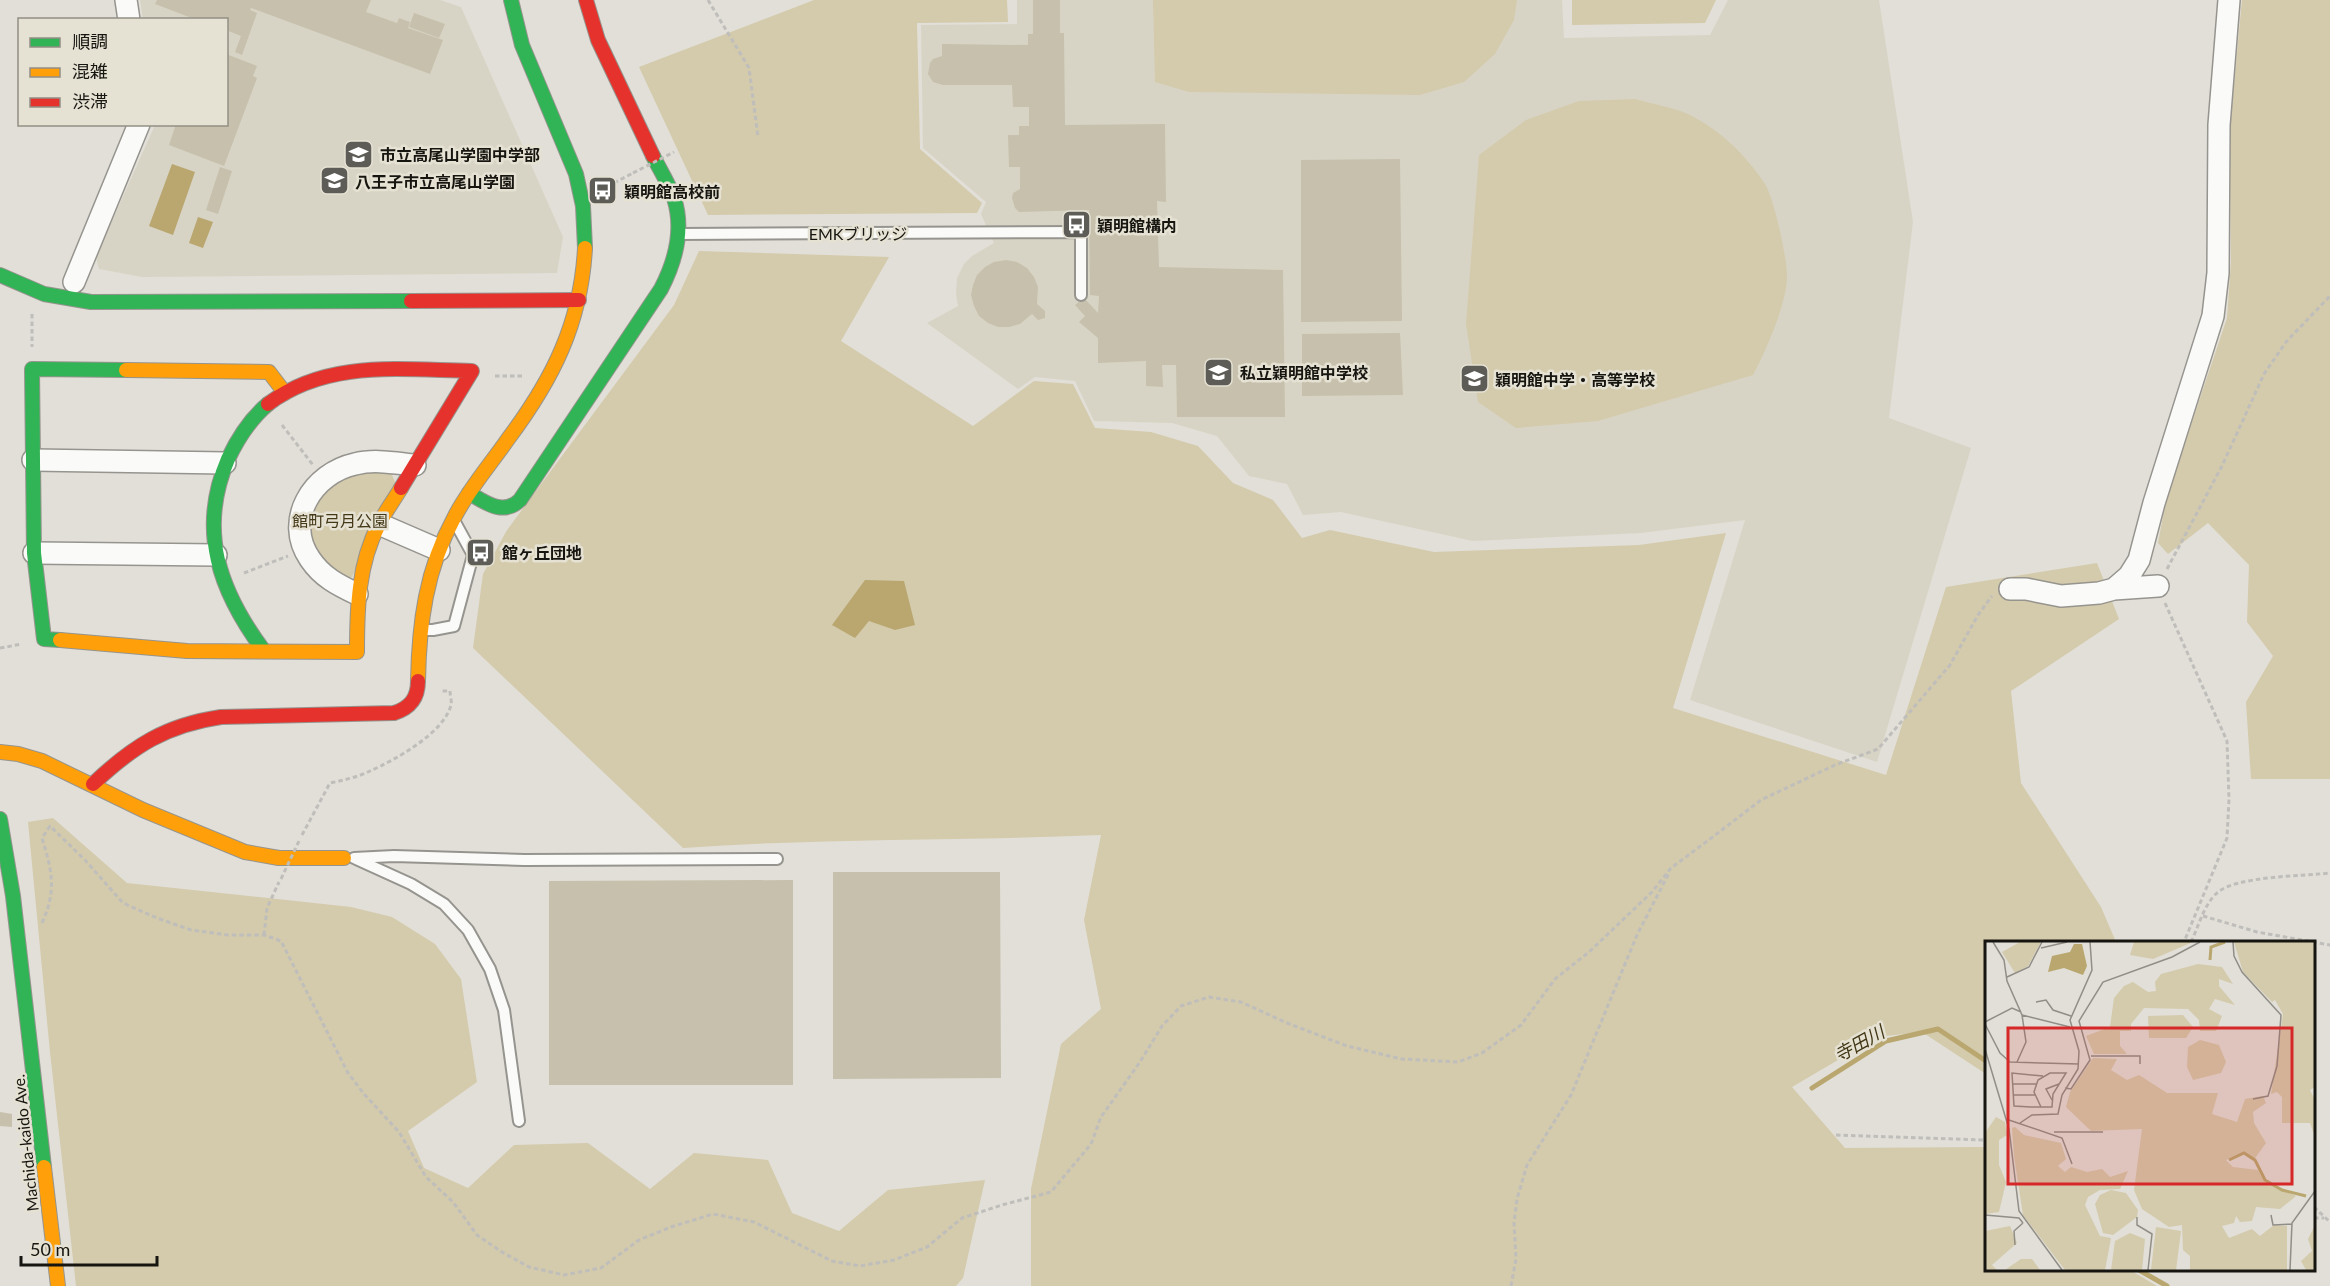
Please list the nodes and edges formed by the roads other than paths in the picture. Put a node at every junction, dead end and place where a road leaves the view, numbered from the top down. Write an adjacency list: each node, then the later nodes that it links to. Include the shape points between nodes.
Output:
1 (126, 0): 5 (street)
2 (511, 0): 11 (street, via 527,61 574,167 581,192 585,257)
3 (586, 0): 7 (street, via 598,40 674,199)
4 (2229, 0): 24 (street, via 2219,125 2218,273 2213,316 2139,560)
5 (129, 18)
6 (138, 126): 9 (street)
7 (679, 234): 10 (lane, EMKブリッジ, via 1081,232); 16 (street, via 673,266 661,290 520,500 515,506 498,508)
8 (0, 275): 11 (street, via 42,294 91,302)
9 (74, 282)
10 (1081, 295)
11 (579, 300): 16 (street, via 569,339 546,387)
12 (285, 393): 13 (street, via 269,372 32,369); 14 (street, via 244,428); 15 (street, via 342,373 472,371)
13 (33, 460): 14 (street); 20 (street)
14 (225, 463): 21 (street, via 215,496 212,525)
15 (415, 465): 18 (street); 25 (street, via 356,463 324,478 305,502 301,516 304,550 324,576)
16 (470, 493): 17 (street)
17 (453, 519): 19 (street); 26 (lane, via 473,555 454,626)
18 (379, 524): 19 (street); 25 (street, via 361,568)
19 (439, 550): 26 (street, via 426,591)
20 (34, 552): 21 (street); 27 (street, via 44,639 187,651)
21 (216, 555): 27 (street, via 222,581 250,634)
22 (2158, 586): 24 (street)
23 (2010, 589): 24 (street, via 2061,597)
24 (2114, 589)
25 (357, 594): 27 (street, via 357,652)
26 (420, 630): 29 (street, via 418,691 411,705 395,713 222,717 183,724 150,739)
27 (264, 651)
28 (0, 752): 29 (street, via 42,761)
29 (93, 784): 31 (street, via 143,810 245,852 279,858)
30 (0, 819): 34 (street, Machida-kaido Ave., via 15,908)
31 (349, 858): 32 (lane); 33 (lane, via 411,884 444,904 468,930 490,969 504,1010)
32 (777, 859)
33 (519, 1121)
34 (58, 1286)

